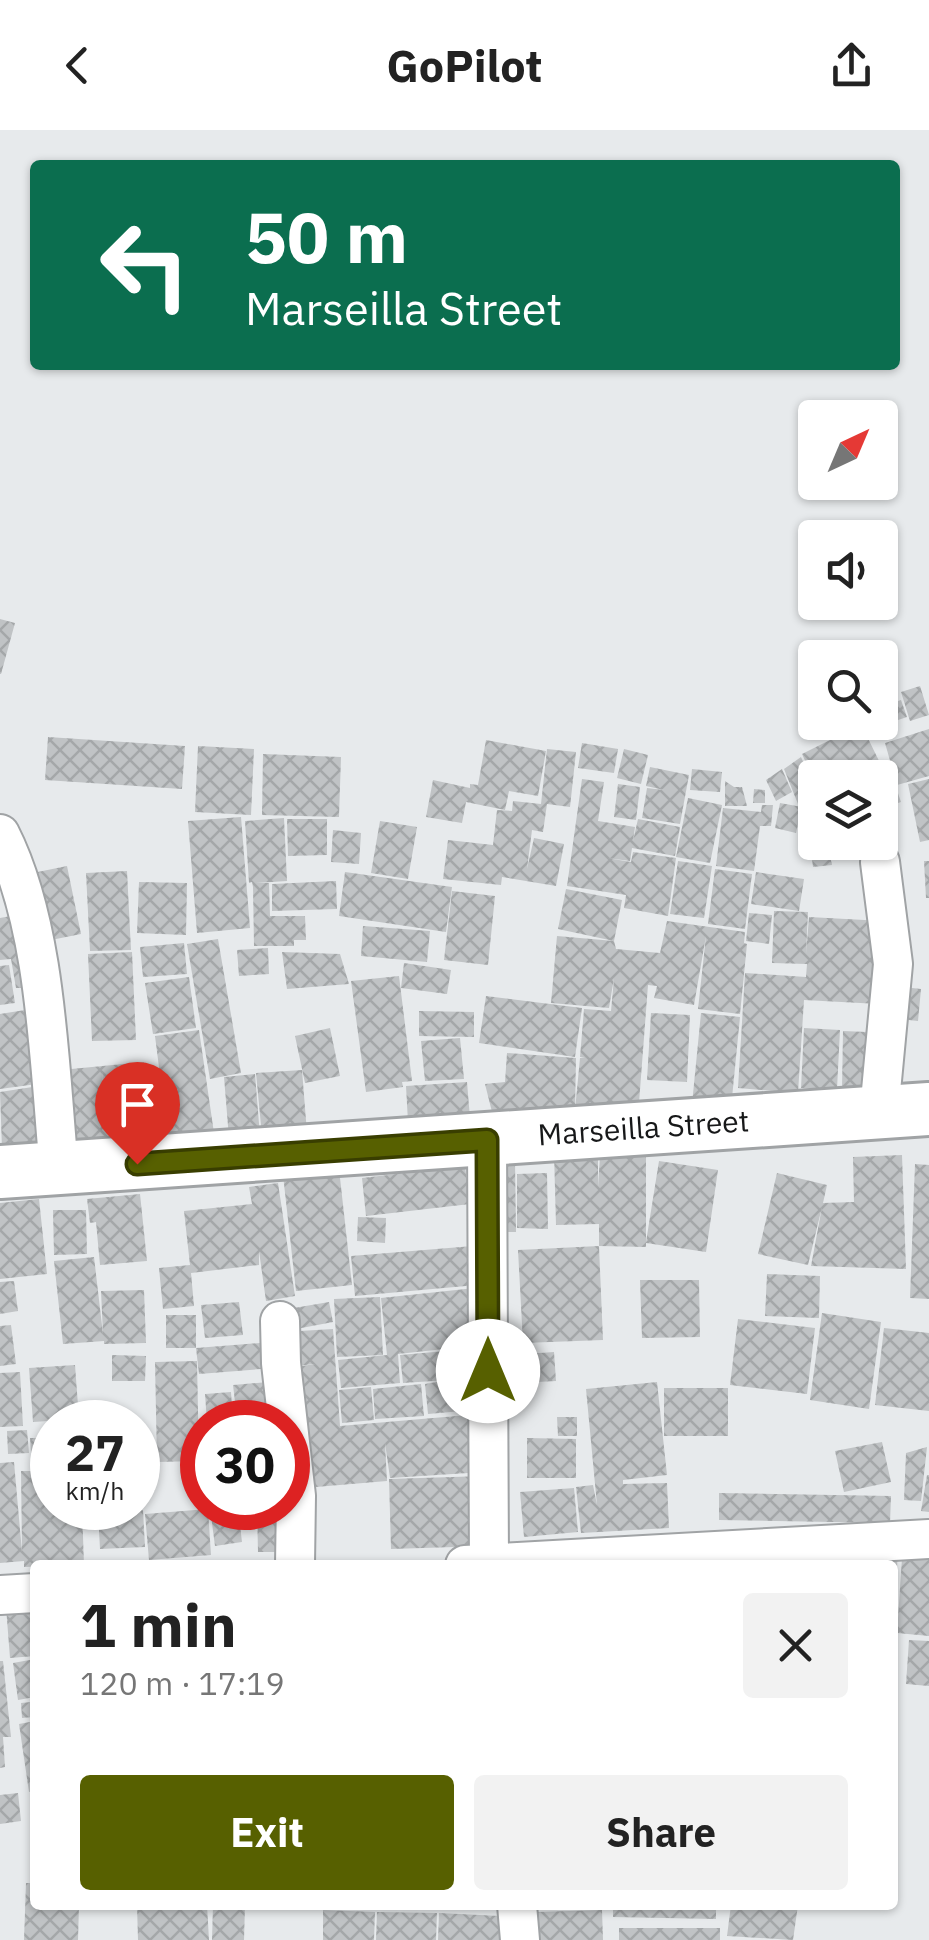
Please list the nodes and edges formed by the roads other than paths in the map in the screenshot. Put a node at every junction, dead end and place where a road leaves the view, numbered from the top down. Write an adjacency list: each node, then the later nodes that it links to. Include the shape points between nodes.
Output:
1 (0, 834): 5 (street, via 17,867 38,966)
2 (880, 862): 3 (street)
3 (904, 1111): 4 (main road, Marseilla Street)
4 (487, 1140): 5 (main road, Marseilla Street); 10 (street)
5 (60, 1169): 6 (main road, Marseilla Street)
6 (0, 1172)
7 (280, 1321): 9 (street)
8 (929, 1538): 11 (street)
9 (295, 1560)
10 (481, 1560)
11 (564, 1560)
12 (30, 1593): 13 (street)
13 (0, 1595)
14 (517, 1910): 15 (street)
15 (520, 1940)

